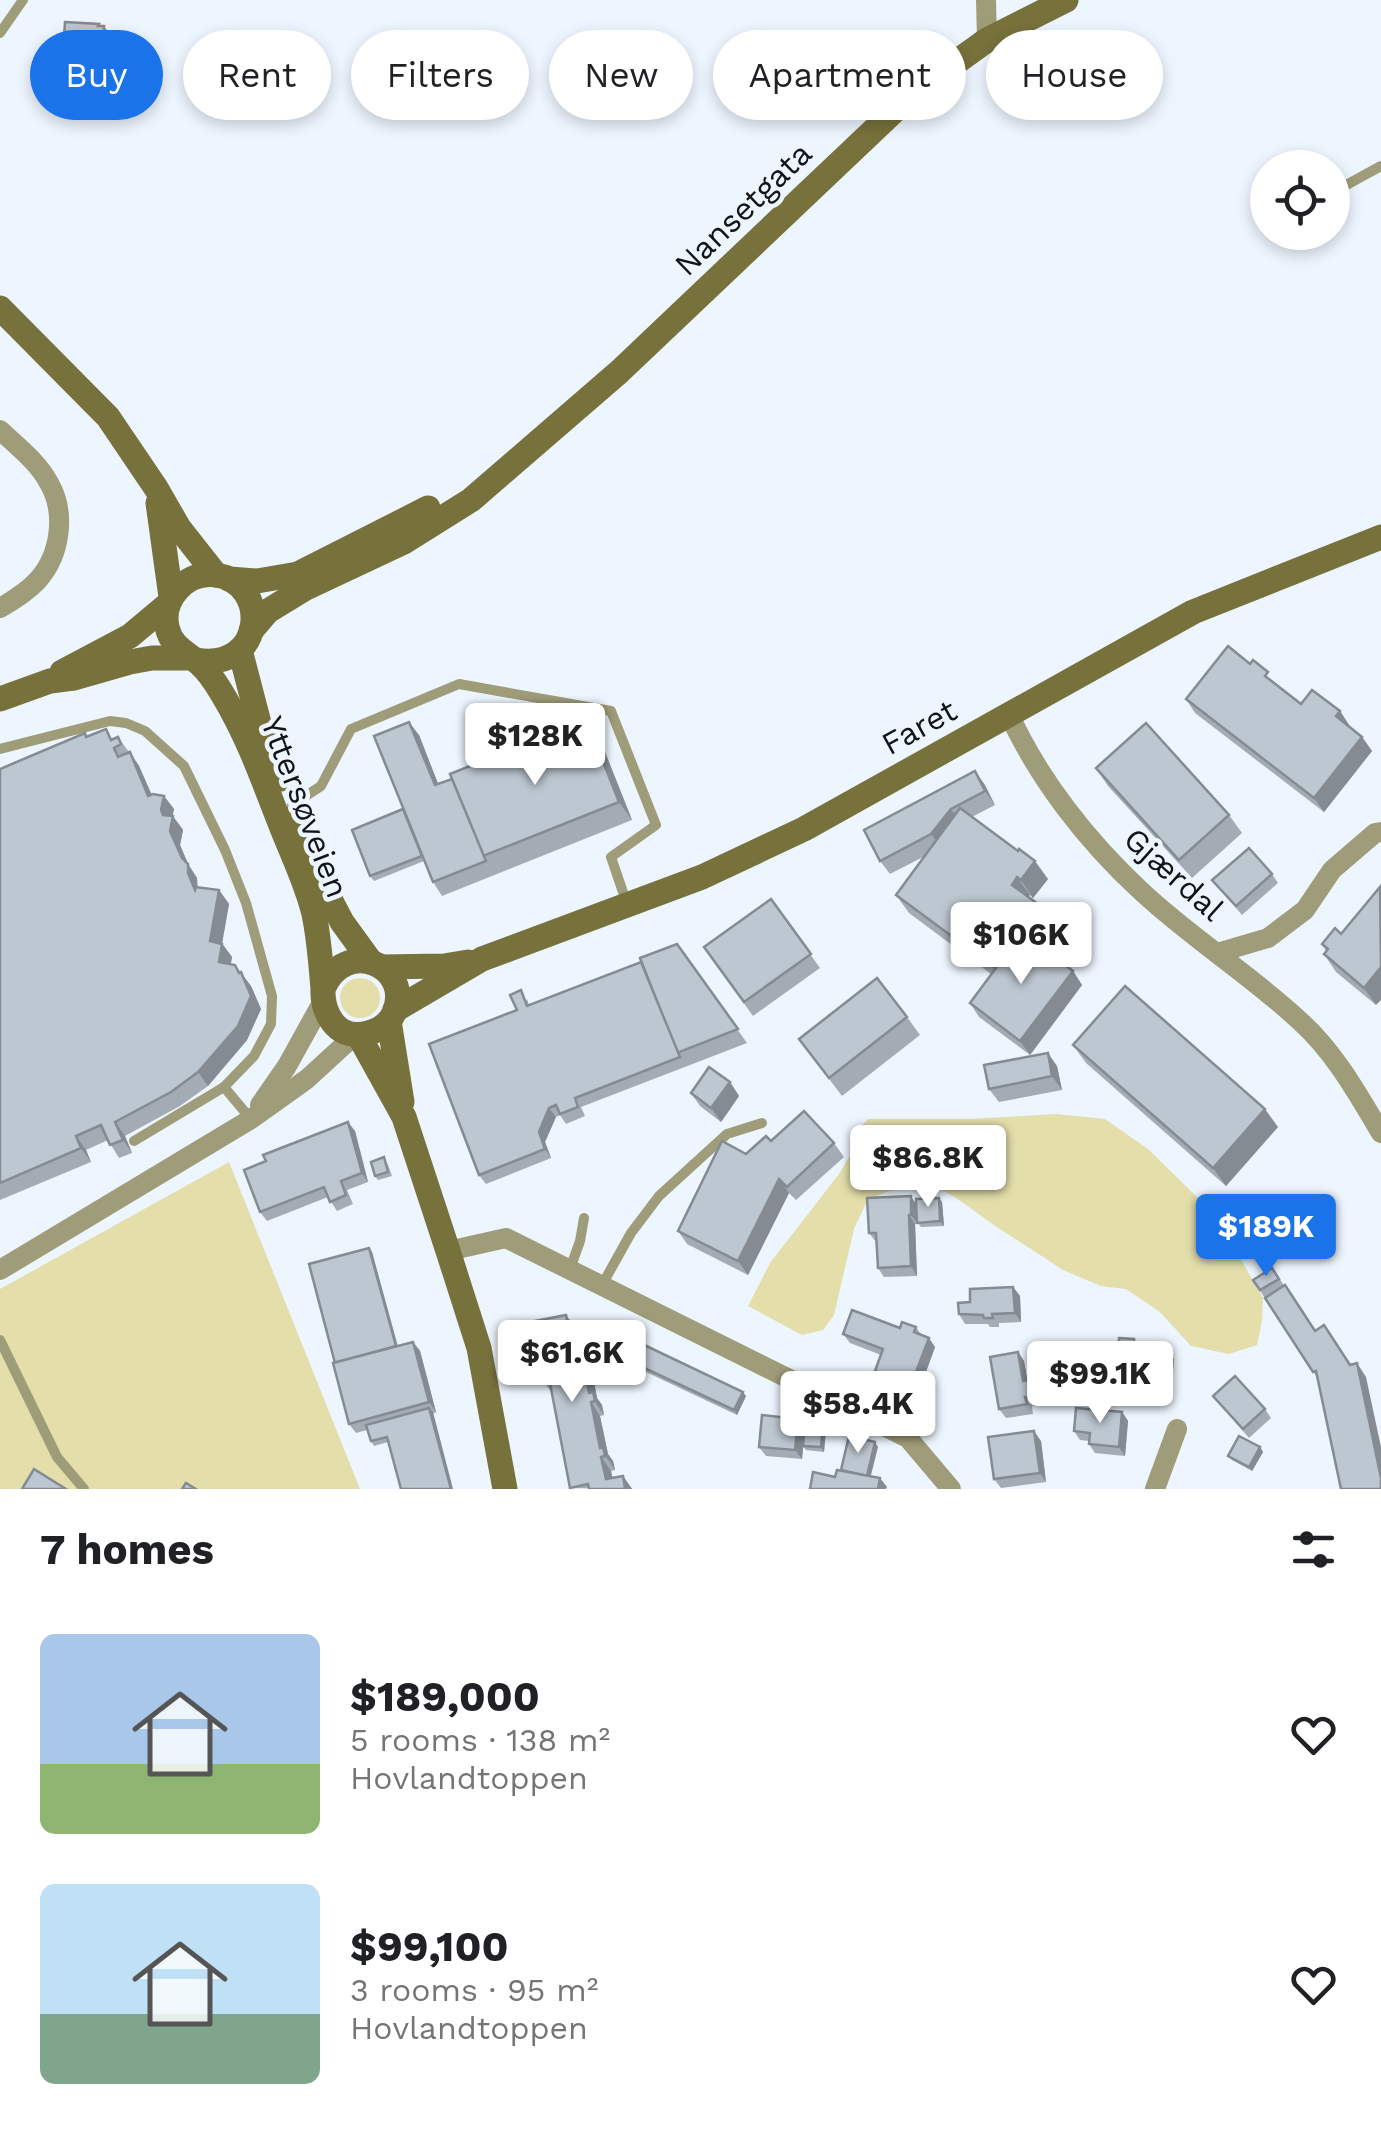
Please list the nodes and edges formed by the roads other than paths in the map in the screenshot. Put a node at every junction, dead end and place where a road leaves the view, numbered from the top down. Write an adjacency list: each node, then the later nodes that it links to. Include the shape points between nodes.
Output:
1 (23, 0): 6 (lane)
2 (986, 0): 4 (street)
3 (1066, 0): 5 (main road, Nansetgata)
4 (987, 30)
5 (1007, 30)
6 (0, 33)
7 (986, 41): 12 (main road, Nansetgata, via 912,94)
8 (1381, 166): 9 (lane)
9 (1350, 183)
10 (0, 308): 13 (main road, via 108,417)
11 (0, 430): 17 (street, via 49,482 60,518 42,576)
12 (529, 452): 15 (main road, Nansetgata, via 298,574 257,581); 18 (main road, Nansetgata, via 471,500 404,542 268,611)
13 (156, 488): 15 (main road, via 179,528); 16 (main road)
14 (1381, 537): 22 (main road, Faret, via 1193,612)
15 (222, 577): 16 (main road, via 190,580); 18 (main road, via 248,598 253,620)
16 (169, 601): 19 (main road, via 169,635); 20 (main road, via 130,636)
17 (0, 608)
18 (246, 640): 19 (main road, via 220,662); 24 (main road, Yttersøveien, via 260,727)
19 (193, 659): 20 (main road, via 140,660); 30 (main road, Yttersøveien, via 231,709 307,890)
20 (50, 681): 21 (main road)
21 (0, 700)
22 (1009, 714): 26 (main road, Faret, via 804,829); 27 (street, Gjærdal, via 1074,820 1140,891)
23 (0, 750): 33 (lane, via 110,721 145,731 184,766 246,903 272,996 270,1024 254,1056)
24 (292, 804): 26 (lane, via 321,786 351,729 459,684 611,711 656,825 611,856); 29 (main road, Yttersøveien, via 332,904)
25 (1381, 832): 27 (street, Gjærdal, via 1332,870 1305,910 1268,938)
26 (626, 904): 28 (main road, Faret)
27 (1217, 953): 37 (street, via 1302,1022 1342,1066)
28 (482, 959): 29 (main road, Faret, via 444,966); 31 (main road, Faret)
29 (376, 964): 30 (main road, via 359,959 336,968); 31 (main road, via 396,986)
30 (323, 995): 32 (main road, via 333,1024); 35 (street)
31 (392, 1016): 32 (main road, via 380,1030); 34 (main road)
32 (357, 1035): 34 (main road); 35 (street)
33 (224, 1087): 35 (lane); 38 (lane)
34 (404, 1116): 40 (main road)
35 (250, 1119): 41 (street)
36 (762, 1123): 43 (lane, via 727,1134 659,1196)
37 (1381, 1133)
38 (134, 1141)
39 (584, 1218): 42 (lane)
40 (448, 1251): 42 (street, via 506,1238); 47 (main road, via 479,1348)
41 (0, 1270)
42 (569, 1270): 43 (street)
43 (602, 1286): 48 (street, via 908,1438)
44 (0, 1340): 46 (lane, via 57,1457)
45 (1177, 1429): 49 (street)
46 (84, 1489)
47 (505, 1489)
48 (951, 1489)
49 (1155, 1489)

